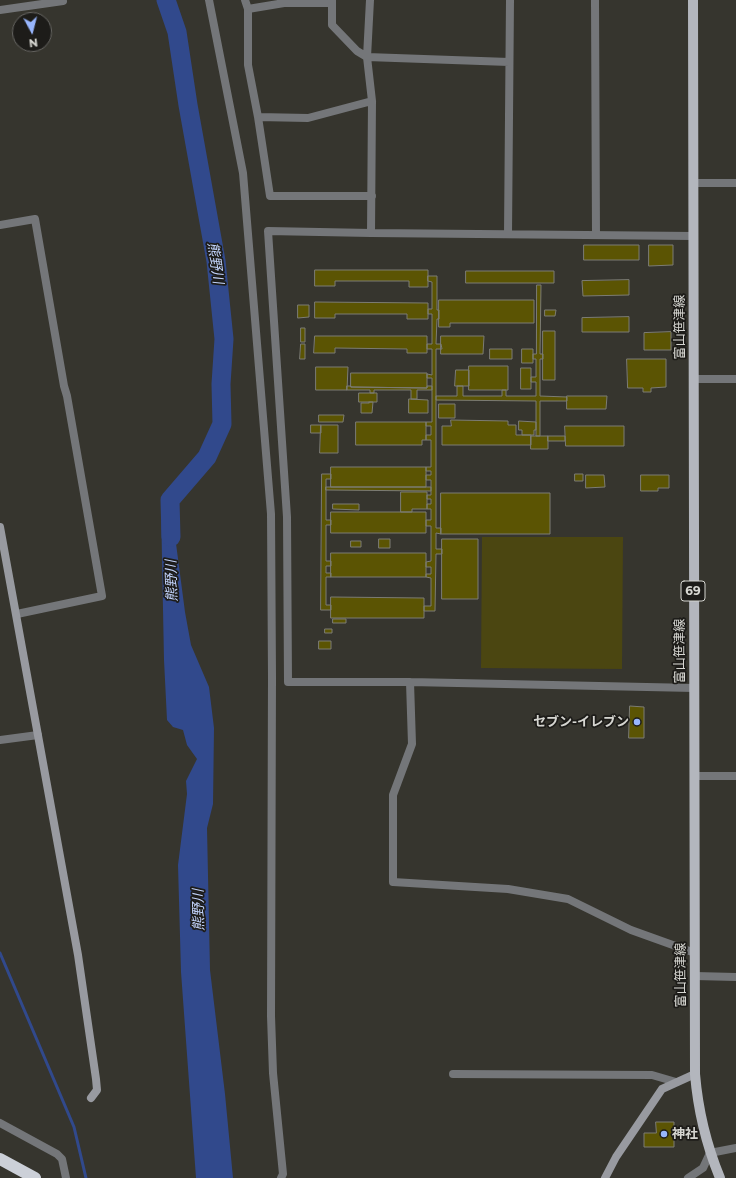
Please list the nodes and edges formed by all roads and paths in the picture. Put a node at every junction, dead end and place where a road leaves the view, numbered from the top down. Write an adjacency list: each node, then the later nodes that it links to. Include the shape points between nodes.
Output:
1 (209, 0): 44 (street, via 243,174 271,514 271,1016)
2 (245, 0): 9 (street)
3 (370, 0): 11 (street)
4 (510, 0): 12 (street)
5 (595, 0): 21 (street)
6 (693, 0): 15 (main road, 富山笹津線 / 69)
7 (63, 1): 10 (street)
8 (332, 1): 9 (street, via 284,3); 11 (street, via 332,25 357,51)
9 (248, 9): 14 (street, via 248,65)
10 (0, 10)
11 (368, 57): 12 (street); 13 (street)
12 (509, 62): 20 (street)
13 (372, 101): 14 (street, via 308,118); 17 (street)
14 (258, 116): 17 (street, via 270,196)
15 (693, 183): 16 (street); 22 (main road, 富山笹津線 / 69)
16 (736, 184)
17 (372, 196): 19 (street)
18 (0, 225): 26 (street, via 35,219 102,596)
19 (372, 233): 20 (street); 27 (street, via 268,231 287,518 288,682)
20 (508, 234): 21 (street)
21 (596, 235): 22 (street)
22 (693, 236): 23 (main road, 富山笹津線 / 69)
23 (693, 379): 24 (street); 28 (main road, 富山笹津線 / 69)
24 (736, 379)
25 (0, 527): 26 (street)
26 (17, 614): 29 (street)
27 (410, 682): 28 (street); 33 (street, via 412,744 393,795 393,882 508,889 568,899 631,930)
28 (694, 688): 31 (main road, 富山笹津線 / 69)
29 (38, 735): 30 (street); 39 (street, via 94,1058 97,1090)
30 (0, 740)
31 (694, 776): 32 (street); 33 (main road, 富山笹津線 / 69)
32 (736, 776)
33 (694, 953): 34 (main road, 富山笹津線 / 69)
34 (695, 976): 35 (street); 37 (main road, 富山笹津線 / 69)
35 (736, 977)
36 (453, 1074): 38 (street, via 652,1075)
37 (695, 1074): 38 (street); 42 (main road, 富山笹津線 / 69, via 702,1123)
38 (676, 1082): 47 (street, via 662,1089 616,1157)
39 (91, 1098)
40 (0, 1123): 46 (street, via 56,1154 62,1159)
41 (736, 1148): 42 (street)
42 (710, 1153): 48 (street, via 703,1168); 49 (main road, 富山笹津線 / 69)
43 (0, 1159): 45 (highway)
44 (283, 1177)
45 (34, 1178)
46 (66, 1178)
47 (606, 1178)
48 (688, 1178)
49 (720, 1178)

